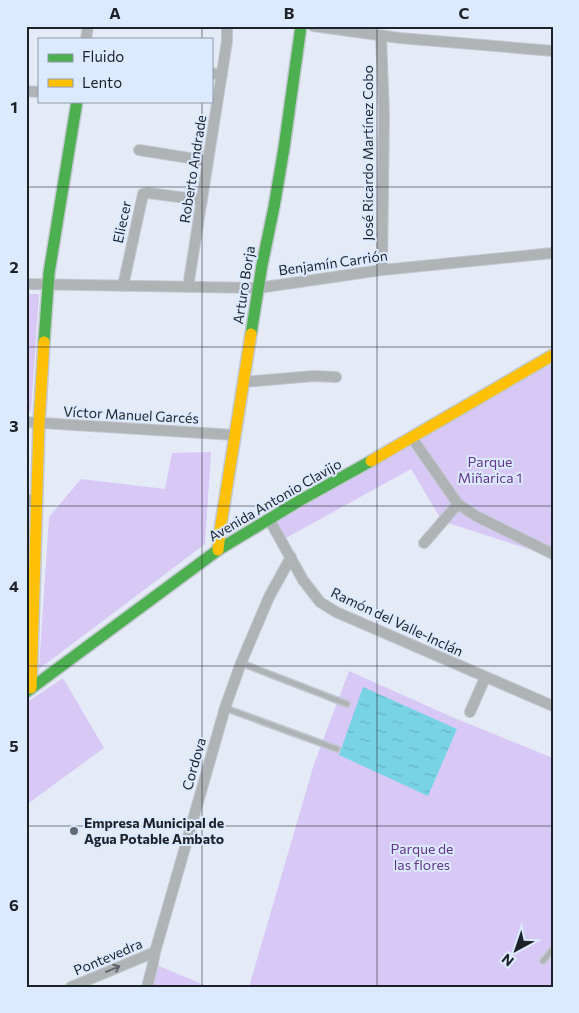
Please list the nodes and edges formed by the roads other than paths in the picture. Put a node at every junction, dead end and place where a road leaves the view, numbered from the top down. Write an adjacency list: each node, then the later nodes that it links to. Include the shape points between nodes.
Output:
1 (227, 26): 7 (street, Roberto Andrade, via 228,41)
2 (301, 26): 18 (street, Arturo Borja, via 284,148)
3 (313, 26): 4 (street)
4 (381, 36): 5 (street); 13 (street, José Ricardo Martínez Cobo, via 384,114)
5 (553, 51)
6 (212, 73): 7 (street)
7 (222, 74): 10 (street, Roberto Andrade)
8 (77, 102): 15 (street)
9 (139, 150): 10 (street)
10 (208, 161): 11 (street, Roberto Andrade)
11 (202, 200): 16 (street, Eliecer, via 143,194); 17 (street, Roberto Andrade)
12 (553, 254): 13 (street, Benjamín Carrión)
13 (382, 270): 18 (street, Benjamín Carrión)
14 (26, 284): 15 (street, Benjamín Carrión)
15 (48, 284): 16 (street, Benjamín Carrión); 23 (street)
16 (123, 286): 17 (street, Benjamín Carrión)
17 (188, 287): 18 (street, Benjamín Carrión)
18 (258, 288): 21 (street, Arturo Borja)
19 (553, 355): 25 (street, Avenida Antonio Clavijo)
20 (336, 377): 21 (street)
21 (244, 382): 24 (street, Arturo Borja)
22 (26, 422): 23 (street, Víctor Manuel Garcés)
23 (39, 424): 24 (street, Víctor Manuel Garcés); 26 (street)
24 (235, 435): 30 (street, Arturo Borja)
25 (412, 438): 27 (street); 28 (street, Avenida Antonio Clavijo)
26 (32, 500): 35 (street)
27 (458, 504): 29 (street); 31 (street)
28 (269, 519): 30 (street, Avenida Antonio Clavijo); 32 (street, Ramón del Valle-Inclán)
29 (424, 543)
30 (218, 550): 35 (street, Avenida Antonio Clavijo)
31 (553, 554)
32 (292, 557): 33 (street, Cordova, via 269,597); 34 (street, Ramón del Valle-Inclán, via 320,602)
33 (241, 663): 36 (lane); 38 (street, Cordova)
34 (485, 678): 37 (street, Ramón del Valle-Inclán); 39 (street)
35 (28, 690)
36 (347, 704)
37 (553, 706)
38 (225, 708): 40 (lane); 42 (street, Cordova)
39 (470, 712)
40 (337, 749)
41 (553, 949): 43 (lane)
42 (155, 952): 44 (street, Pontevedra, one-way to 42); 45 (street, Cordova)
43 (543, 960)
44 (71, 987)
45 (146, 987)

